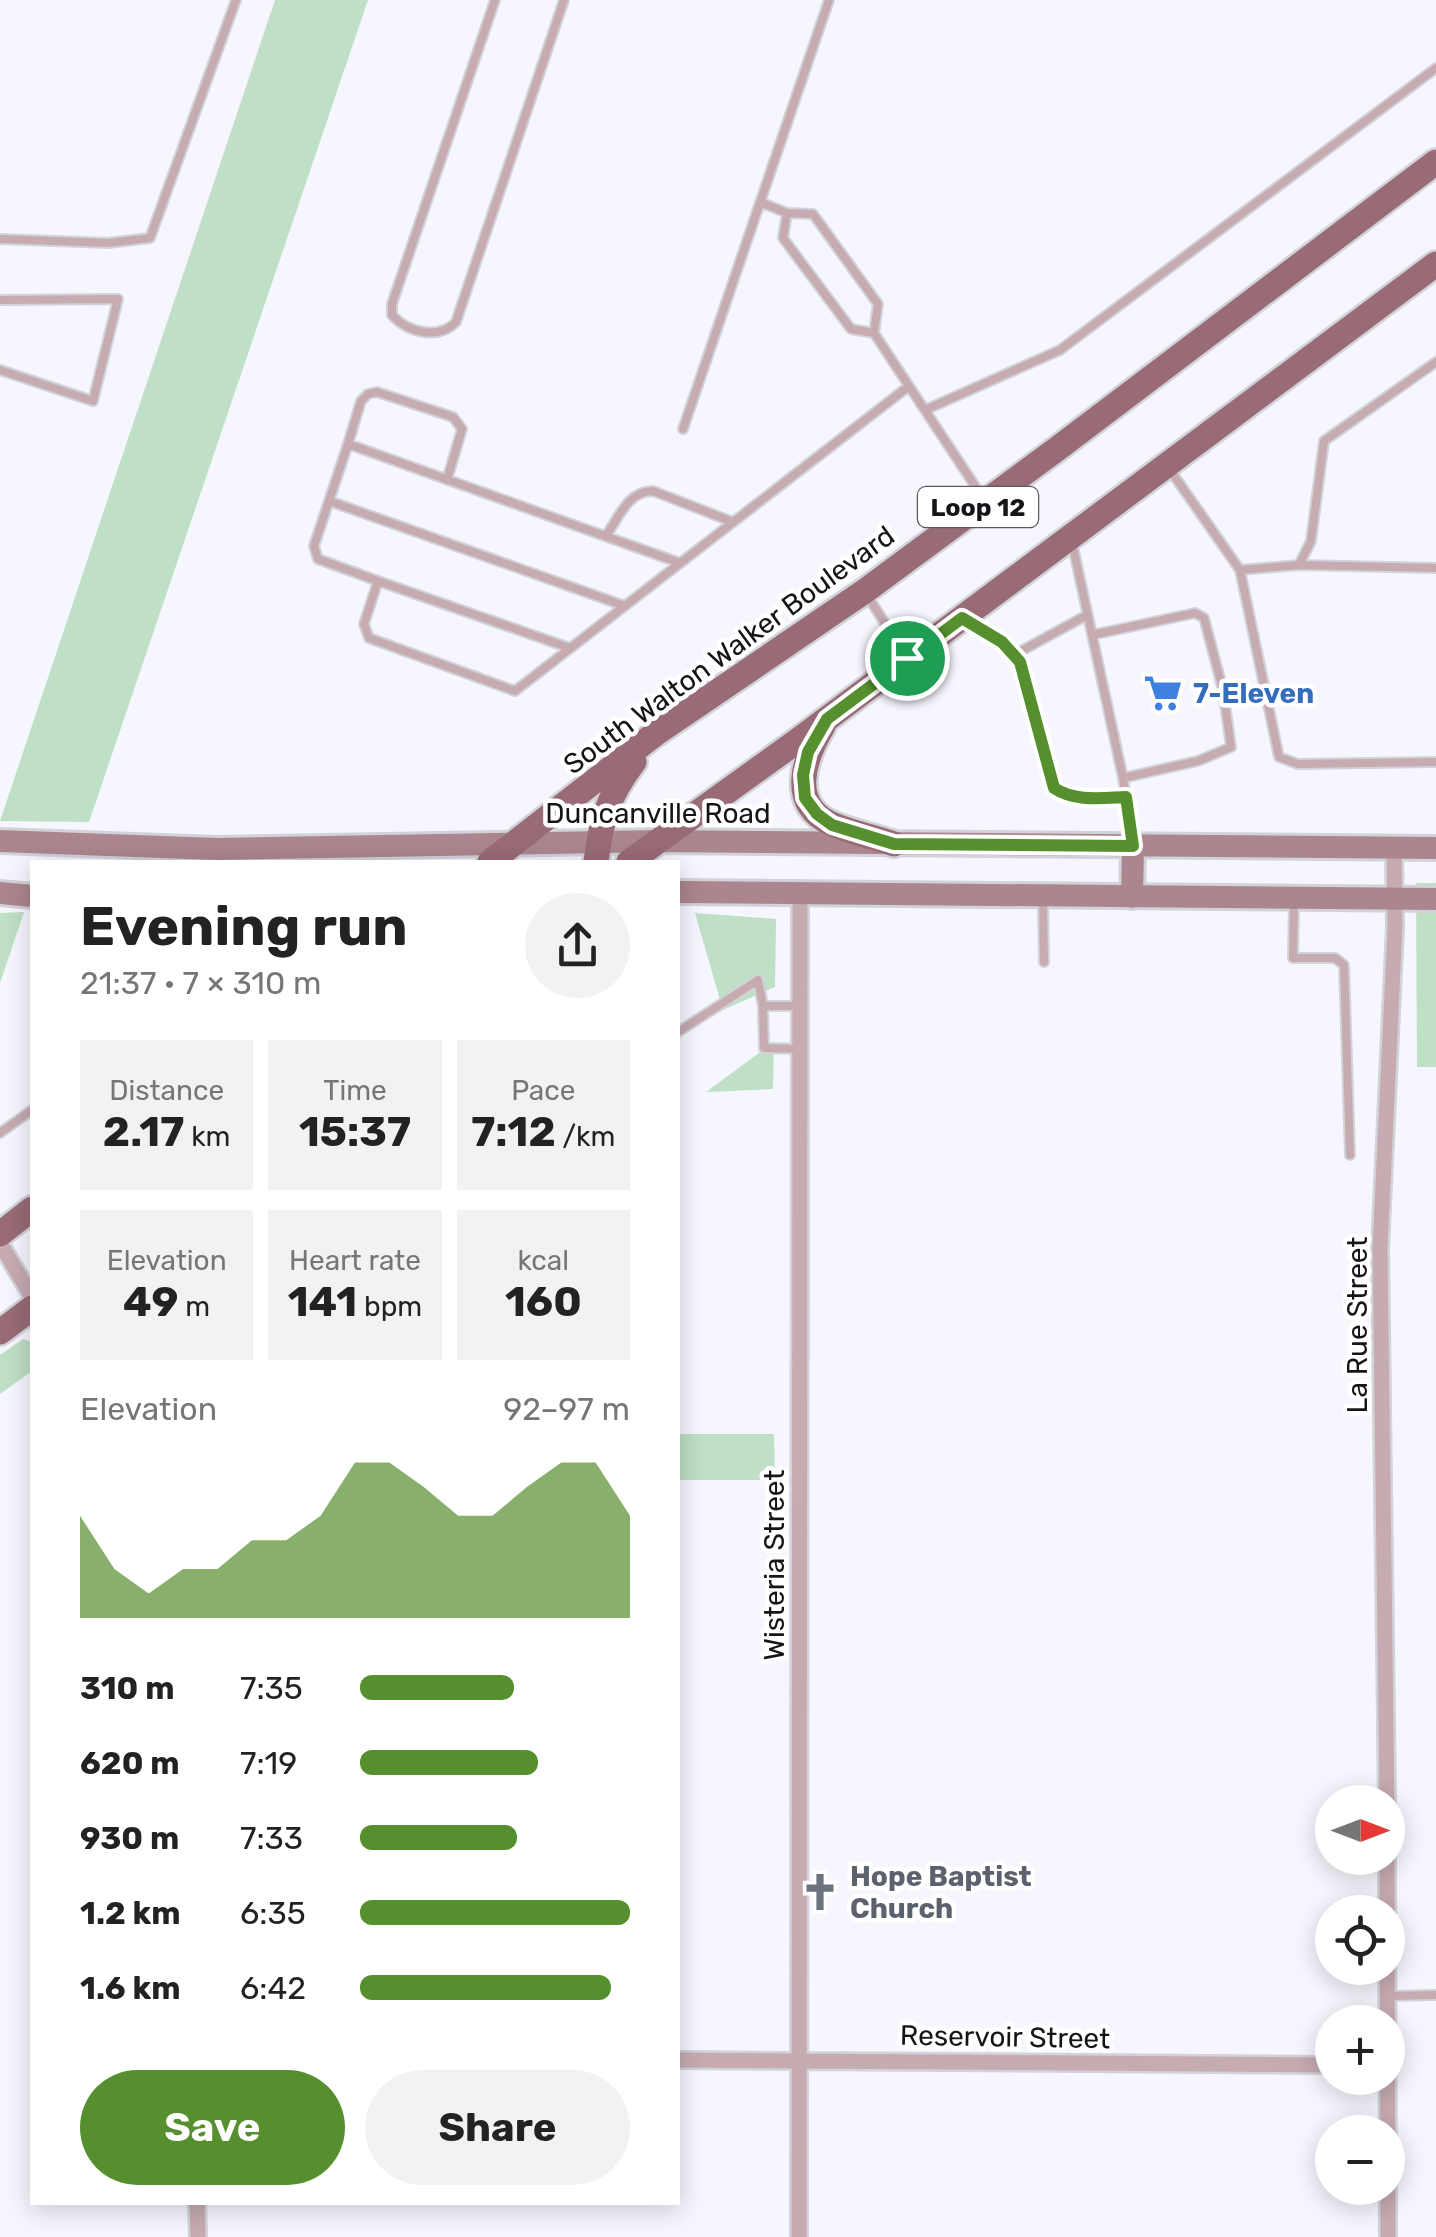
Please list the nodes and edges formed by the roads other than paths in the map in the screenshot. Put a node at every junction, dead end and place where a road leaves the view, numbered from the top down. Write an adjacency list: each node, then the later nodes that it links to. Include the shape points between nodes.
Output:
1 (236, 0): 9 (lane, via 150,238)
2 (495, 0): 3 (lane, via 392,304 398,322 436,335 456,322)
3 (564, 0)
4 (829, 0): 7 (lane)
5 (1436, 68): 16 (lane, via 1060,350)
6 (1436, 162): 22 (main road, South Walton Walker Boulevard / Loop 12)
7 (760, 202): 8 (lane); 17 (lane)
8 (788, 213): 12 (lane, via 783,238 823,295 851,329); 12 (lane, via 813,214 857,271 878,304)
9 (0, 238)
10 (1436, 264): 19 (main road, Loop 12)
11 (0, 300): 14 (lane, via 118,299 93,401)
12 (874, 332): 15 (lane)
13 (1436, 362): 27 (lane, via 1324,441 1311,541)
14 (0, 370)
15 (910, 386): 16 (lane); 23 (lane)
16 (925, 410): 22 (lane)
17 (683, 428)
18 (348, 444): 20 (lane); 20 (lane, via 368,394 453,417 462,429); 21 (lane)
19 (1167, 466): 25 (main road, Loop 12); 29 (lane)
20 (447, 480): 24 (lane)
21 (329, 500): 30 (lane, via 314,554); 32 (lane)
22 (986, 502): 31 (main road, South Walton Walker Boulevard / Loop 12)
23 (733, 522): 24 (lane, via 641,491); 26 (lane)
24 (606, 536): 26 (lane)
25 (1072, 537): 33 (lane); 34 (main road, Loop 12)
26 (680, 563): 32 (lane)
27 (1299, 565): 28 (lane); 29 (lane)
28 (1436, 568)
29 (1240, 570): 41 (lane, via 1279,757 1298,764)
30 (378, 581): 36 (lane); 36 (lane, via 364,624 368,638 515,691)
31 (865, 591): 38 (lane); 40 (main road, South Walton Walker Boulevard / Loop 12)
32 (626, 606): 36 (lane)
33 (1087, 615): 35 (lane); 37 (lane)
34 (962, 618): 37 (lane); 38 (main road, Loop 12)
35 (1092, 635): 42 (lane); 42 (lane, via 1195,613 1204,618 1223,690 1231,747)
36 (570, 648)
37 (1014, 656): 43 (lane, via 1054,788 1079,798)
38 (907, 658): 39 (main road, Loop 12)
39 (827, 719): 45 (main road, Loop 12); 46 (main road, via 808,752 805,798 832,825)
40 (655, 734): 50 (main road, via 614,788); 51 (main road, South Walton Walker Boulevard / Loop 12)
41 (1436, 762)
42 (1122, 778): 43 (lane)
43 (1126, 797): 47 (lane)
44 (0, 841): 51 (main road, Duncanville Road)
45 (656, 841): 46 (main road, Duncanville Road); 50 (main road, Duncanville Road); 52 (main road, Loop 12)
46 (894, 844): 47 (main road, Duncanville Road)
47 (1133, 846): 48 (main road, Duncanville Road); 58 (main road)
48 (1394, 847): 49 (main road, Duncanville Road); 61 (street, La Rue Street)
49 (1436, 848)
50 (597, 853): 51 (main road, Duncanville Road)
51 (515, 854)
52 (632, 860)
53 (680, 892): 54 (main road)
54 (800, 892): 56 (main road); 64 (street, Wisteria Street)
55 (0, 893): 57 (main road)
56 (1042, 894): 58 (main road); 62 (lane)
57 (30, 896)
58 (1132, 896): 59 (main road)
59 (1294, 898): 61 (main road); 69 (lane, via 1293,958 1335,958 1344,965)
60 (1436, 898): 61 (main road)
61 (1394, 899): 76 (street, La Rue Street, via 1380,1248)
62 (1044, 962)
63 (763, 1006): 64 (lane); 65 (lane, via 758,980); 66 (lane, via 764,1048)
64 (800, 1006): 66 (street, Wisteria Street)
65 (680, 1031)
66 (800, 1048): 82 (street, Wisteria Street)
67 (30, 1111): 68 (lane)
68 (0, 1133)
69 (1350, 1154)
70 (30, 1211): 71 (main road)
71 (0, 1234)
72 (0, 1243): 73 (street)
73 (30, 1294)
74 (30, 1310): 75 (main road)
75 (0, 1332)
76 (1387, 1785)
77 (1387, 1875): 79 (street)
78 (1436, 1995): 79 (lane)
79 (1389, 1996): 80 (street)
80 (1389, 2005)
81 (680, 2060): 82 (street, Reservoir Street)
82 (799, 2060): 83 (street, Reservoir Street); 87 (street, Wisteria Street)
83 (1315, 2066)
84 (1388, 2095): 88 (street)
85 (198, 2205): 86 (street)
86 (198, 2237)
87 (799, 2237)
88 (1388, 2237)

